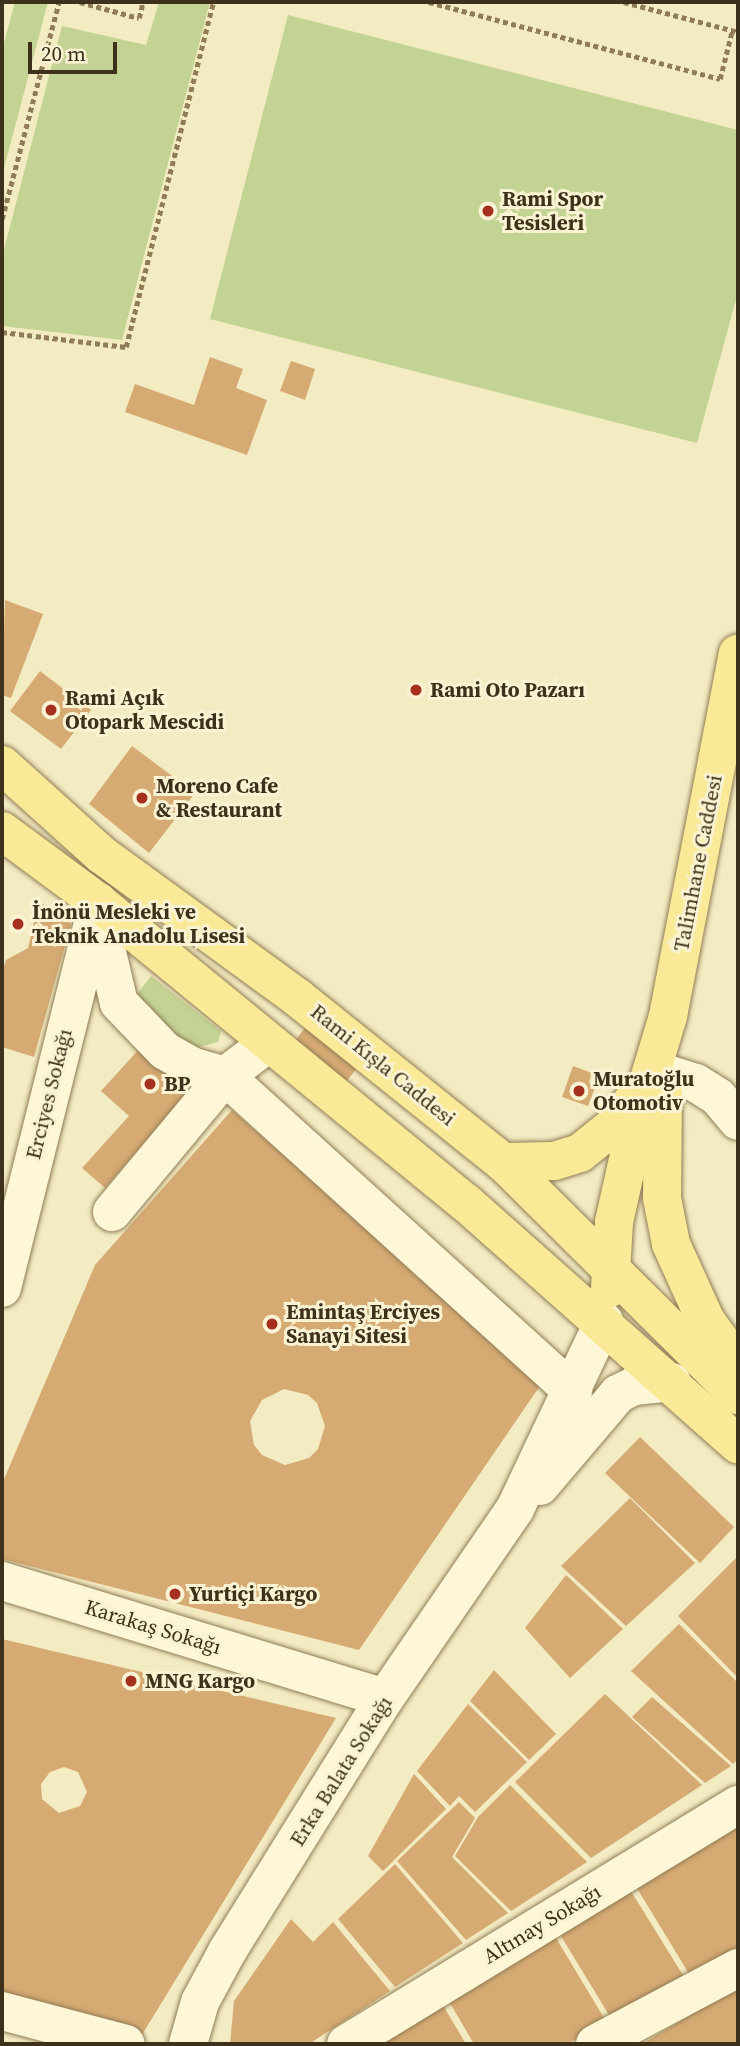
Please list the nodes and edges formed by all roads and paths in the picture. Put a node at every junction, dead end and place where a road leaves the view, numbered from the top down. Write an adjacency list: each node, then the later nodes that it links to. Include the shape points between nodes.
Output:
1 (59, 2): 8 (path)
2 (80, 2): 3 (path, via 139,18)
3 (143, 2)
4 (214, 2): 9 (path, via 126,347)
5 (429, 2): 7 (path, via 720,79)
6 (624, 2): 7 (path)
7 (735, 31)
8 (2, 219)
9 (2, 332)
10 (738, 654): 16 (main road, Talimhane Caddesi)
11 (2, 765): 13 (main road, Rami Kışla Caddesi)
12 (2, 831): 14 (main road)
13 (102, 855): 14 (main road, via 105,868); 19 (main road, Rami Kışla Caddesi, via 298,998)
14 (98, 902): 15 (main road); 17 (street, via 102,939 119,1003 165,1051 194,1067); 22 (street, Erciyes Sokağı)
15 (267, 1044): 17 (street); 23 (main road, via 465,1202)
16 (655, 1070): 18 (street, via 696,1083 718,1097); 19 (main road, via 615,1125 580,1153 554,1161); 21 (main road, Talimhane Caddesi, via 637,1118 614,1222); 24 (main road, Talimhane Caddesi, via 663,1090 662,1198 671,1244 706,1321)
17 (225, 1076): 20 (street); 26 (street)
18 (738, 1121)
19 (503, 1162): 21 (main road, Rami Kışla Caddesi)
20 (112, 1212)
21 (613, 1274): 23 (main road, Talimhane Caddesi); 27 (main road, Rami Kışla Caddesi)
22 (2, 1288)
23 (604, 1321): 25 (main road); 26 (street, Erka Balata Sokağı)
24 (738, 1365)
25 (672, 1382): 28 (main road); 29 (street, Erka Balata Sokağı, via 634,1386 618,1394 547,1479)
26 (573, 1392): 29 (street, Erka Balata Sokağı)
27 (738, 1395)
28 (738, 1444)
29 (515, 1509): 31 (street, Erka Balata Sokağı)
30 (2, 1581): 31 (street, Karakaş Sokağı)
31 (386, 1698): 36 (street, Erka Balata Sokağı, via 213,1975)
32 (738, 1805): 37 (street, Altınay Sokağı)
33 (738, 1968): 38 (street)
34 (2, 2011): 35 (street)
35 (126, 2044)
36 (188, 2044)
37 (346, 2044)
38 (595, 2044)

